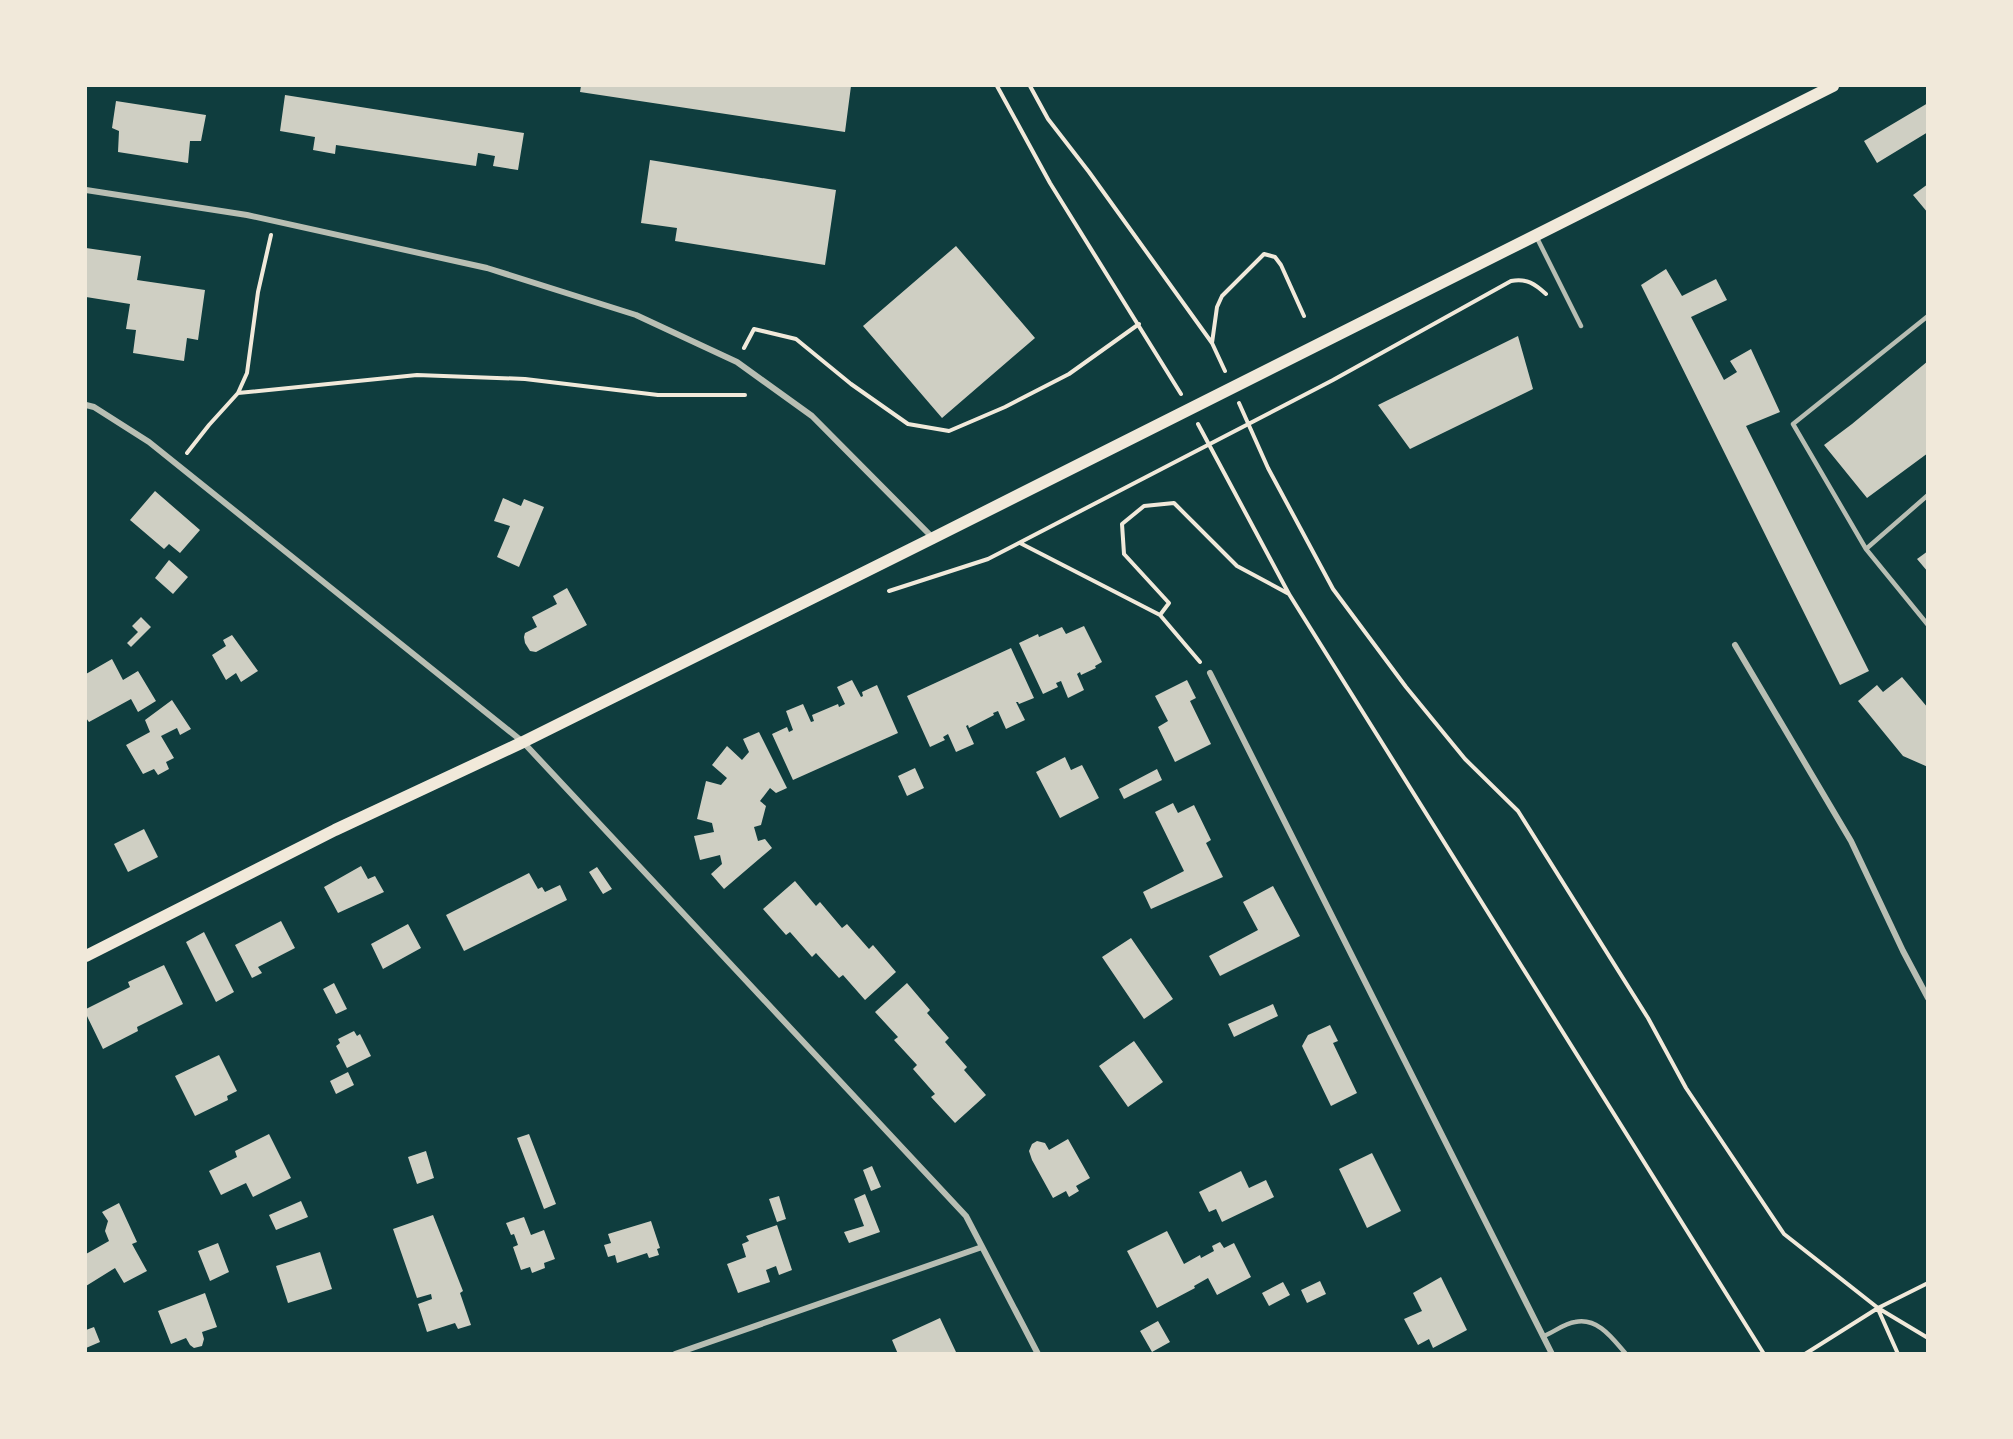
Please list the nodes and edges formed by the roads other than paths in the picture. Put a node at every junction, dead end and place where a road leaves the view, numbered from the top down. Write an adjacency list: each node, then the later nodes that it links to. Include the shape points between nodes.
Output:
1 (1833, 86): 3 (main road)
2 (86, 190): 8 (street, via 247,215 487,268 636,315 737,362 812,416)
3 (1536, 235): 5 (lane); 8 (main road)
4 (1928, 316): 9 (lane, via 1793,424)
5 (1581, 326)
6 (86, 405): 13 (street, via 149,441)
7 (1928, 495): 9 (lane)
8 (933, 538): 13 (main road)
9 (1866, 549): 10 (lane)
10 (1928, 626)
11 (1735, 645): 15 (street, via 1851,841)
12 (1210, 673): 17 (street)
13 (523, 742): 14 (main road, via 335,830); 16 (street, via 966,1216)
14 (86, 956)
15 (1928, 998)
16 (982, 1246): 18 (street); 19 (street)
17 (1544, 1336): 20 (street); 21 (lane, via 1575,1322 1588,1322 1605,1330)
18 (675, 1353)
19 (1038, 1353)
20 (1552, 1353)
21 (1626, 1353)

